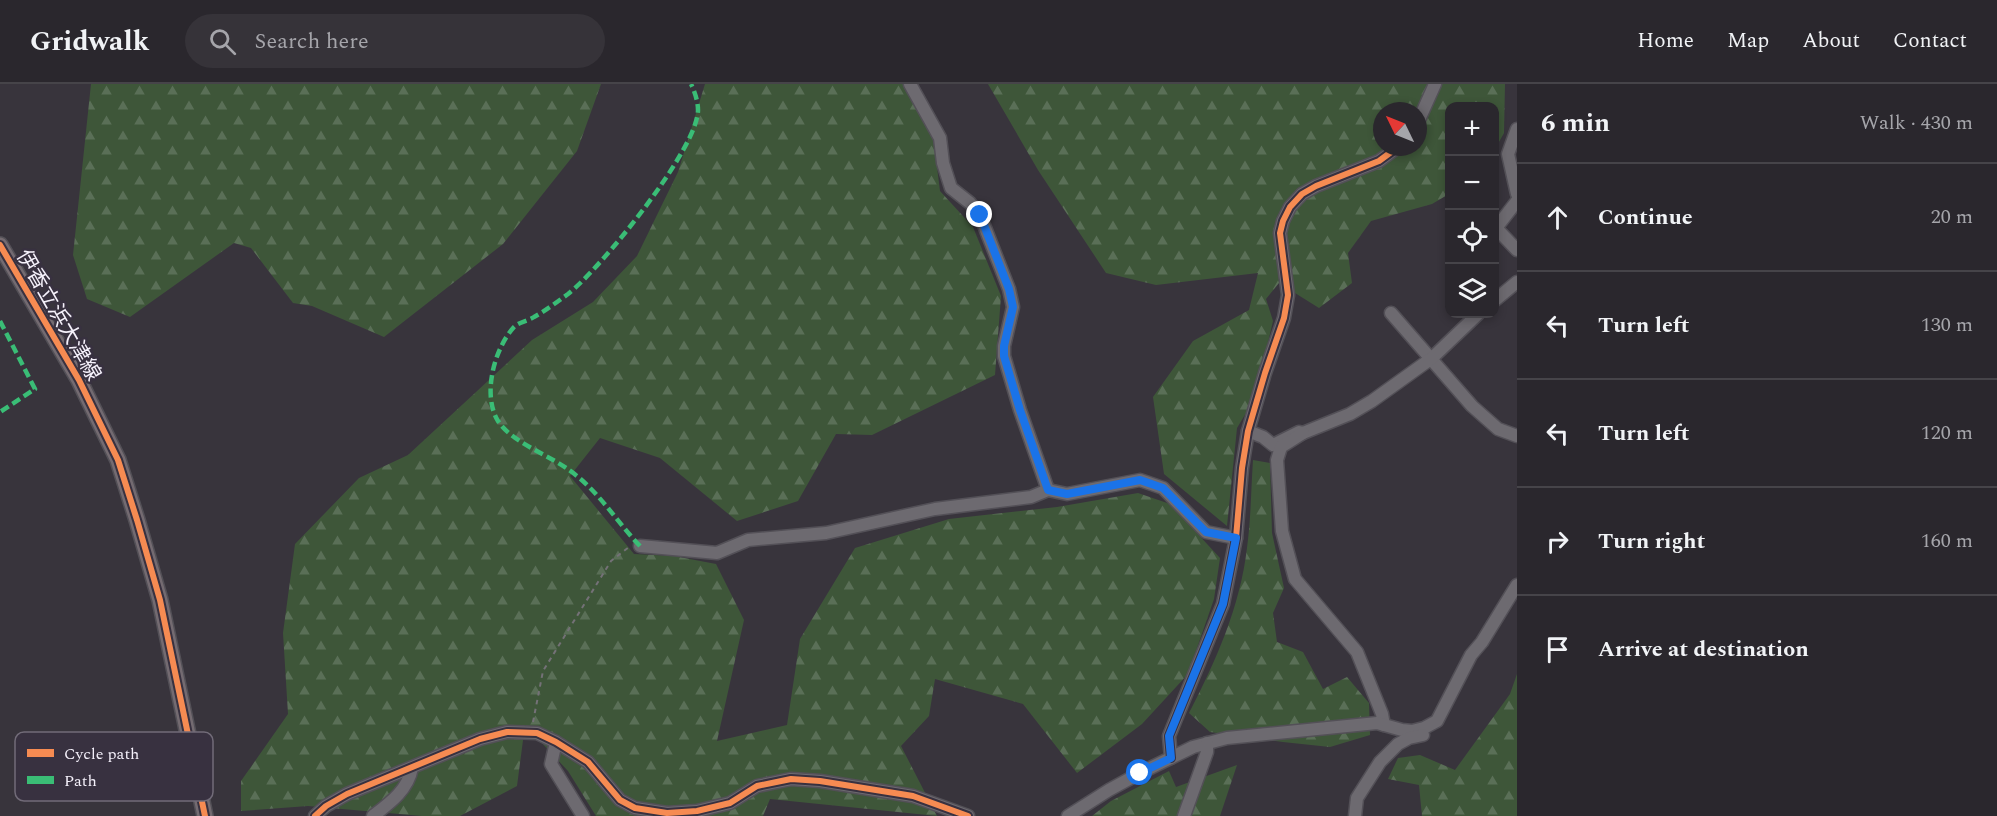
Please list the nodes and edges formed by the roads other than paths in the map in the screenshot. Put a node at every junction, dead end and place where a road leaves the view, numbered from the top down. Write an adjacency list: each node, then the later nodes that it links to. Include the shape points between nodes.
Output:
1 (910, 84): 18 (street, via 940,138 951,189 980,215 1009,289 1013,307 1004,356)
2 (1435, 84): 3 (street)
3 (1427, 102)
4 (1517, 129): 6 (street, via 1508,153)
5 (1386, 156): 15 (street, via 1302,194 1282,221 1288,295)
6 (1517, 194)
7 (1517, 201): 9 (street, via 1496,228)
8 (0, 245): 24 (main road, 伊香立浜大津線, via 78,380 118,460 160,600)
9 (1517, 250)
10 (1517, 282): 11 (street)
11 (1499, 297)
12 (1391, 313): 14 (street)
13 (1474, 318): 14 (street)
14 (1432, 358): 16 (street, via 1350,414); 17 (street, via 1472,406 1498,429)
15 (1248, 432): 16 (street, via 1273,445); 19 (street)
16 (1303, 433): 23 (street, via 1281,447 1277,460 1282,531 1295,579 1357,652)
17 (1517, 436)
18 (1048, 490): 19 (street, via 1067,494 1140,480 1163,488 1206,532); 20 (street, via 1031,497 935,509 826,533 748,540 717,553)
19 (1236, 538): 27 (street, via 1223,604 1169,736)
20 (640, 546)
21 (1517, 585): 22 (street, via 1471,654)
22 (1437, 721): 23 (street, via 1412,731); 37 (street, via 1437,727 1426,735 1398,744 1380,762 1357,798)
23 (1384, 725): 26 (street)
24 (188, 732)
25 (556, 742): 28 (street, via 537,734 507,732); 33 (street, via 551,764); 34 (street, via 588,762 620,800 635,808 667,813 697,811 730,803 757,786 791,779 913,796)
26 (1207, 743): 27 (street); 36 (street, via 1207,753)
27 (1171, 758): 35 (street)
28 (412, 768): 31 (street, via 347,794); 32 (street, via 410,780)
29 (202, 801): 30 (main road, 伊香立浜大津線)
30 (205, 816)
31 (315, 816)
32 (373, 816)
33 (584, 816)
34 (968, 816)
35 (1068, 816)
36 (1184, 816)
37 (1355, 816)

